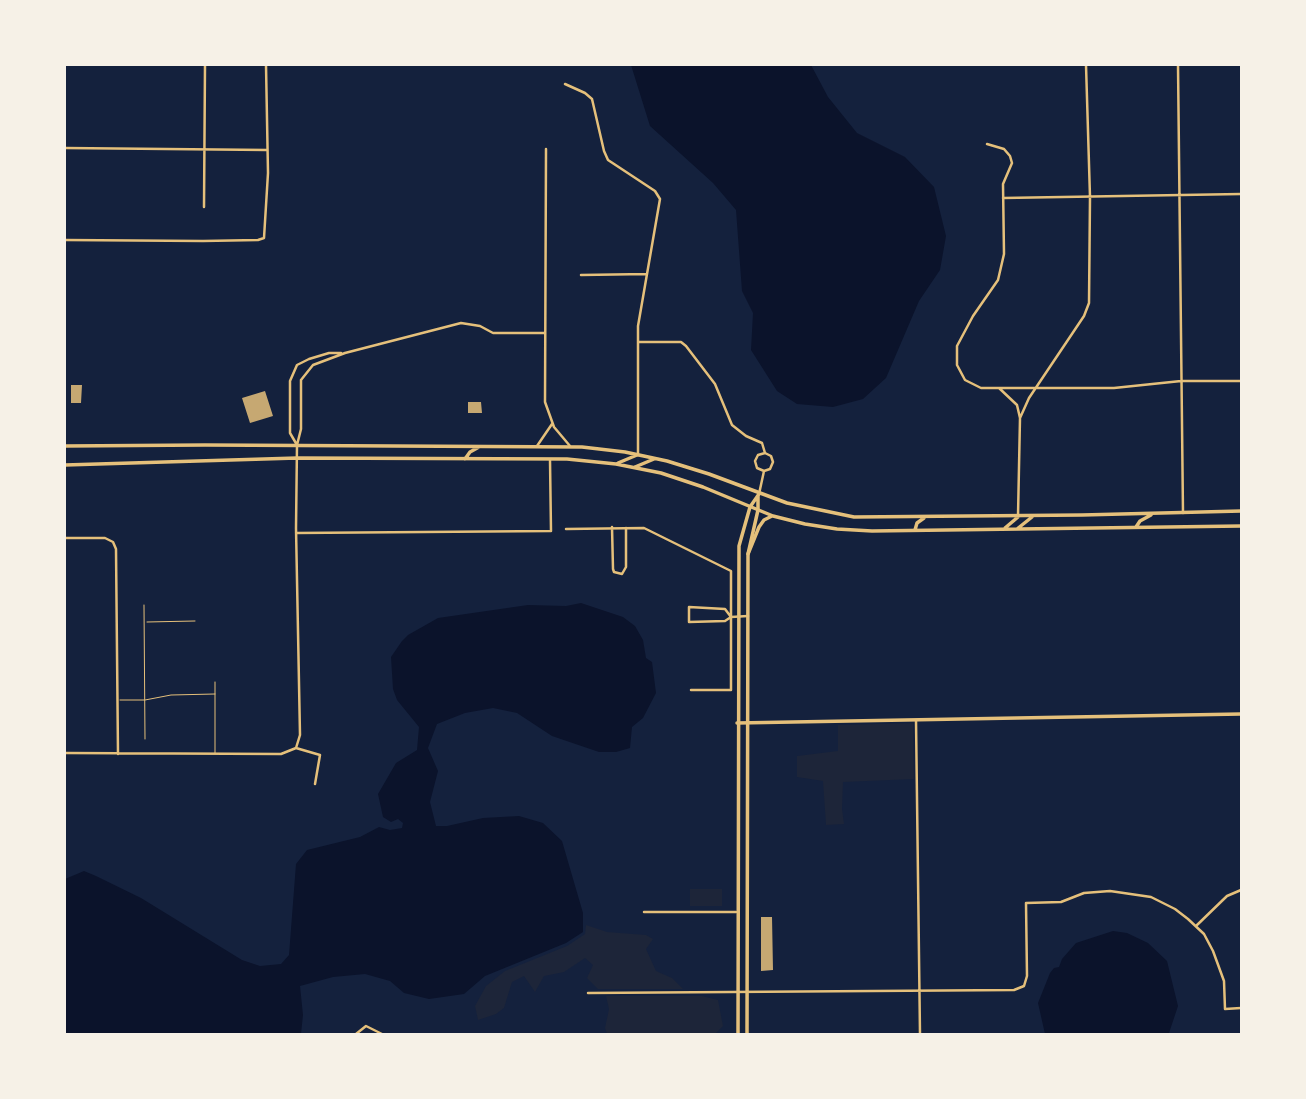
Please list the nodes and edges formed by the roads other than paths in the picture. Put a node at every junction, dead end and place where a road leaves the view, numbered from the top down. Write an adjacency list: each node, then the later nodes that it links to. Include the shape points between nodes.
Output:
1 (205, 65): 8 (street)
2 (266, 65): 10 (street)
3 (1086, 65): 13 (street)
4 (1178, 65): 12 (street)
5 (565, 84): 17 (street, via 592,99 608,160 659,195)
6 (987, 144): 14 (street, via 1010,156)
7 (65, 149): 8 (street)
8 (205, 149): 10 (street); 15 (street)
9 (546, 149): 19 (street)
10 (267, 150): 16 (street, via 264,238)
11 (1241, 194): 12 (street)
12 (1179, 195): 13 (street); 22 (street)
13 (1090, 197): 14 (street); 24 (street, via 1089,303)
14 (1003, 198): 25 (street, via 998,280 957,346 957,365 965,380 981,388)
15 (204, 207)
16 (65, 240)
17 (648, 274): 18 (street); 20 (street)
18 (581, 275)
19 (545, 333): 21 (street, via 494,333 461,323); 27 (street, via 545,402)
20 (638, 342): 33 (street, via 681,342 686,346 715,384 732,425 762,443); 34 (street)
21 (345, 353): 28 (street, via 313,365 301,380); 28 (street, via 297,365 290,381 290,433)
22 (1181, 381): 23 (street); 24 (street, via 1114,388); 47 (street)
23 (1241, 381)
24 (1036, 387): 25 (street); 26 (street)
25 (999, 388): 26 (street, via 1017,405)
26 (1020, 418): 50 (street)
27 (552, 424): 31 (street); 32 (street)
28 (297, 445): 29 (main road); 30 (main road); 35 (street)
29 (65, 446)
30 (481, 446): 31 (main road); 36 (main road)
31 (537, 446): 32 (main road)
32 (570, 446): 34 (main road)
33 (765, 453): 42 (street, via 773,462); 42 (street, via 755,461)
34 (638, 454): 37 (main road); 39 (main road)
35 (297, 458): 36 (main road); 40 (main road); 61 (street)
36 (466, 458): 38 (main road)
37 (656, 458): 41 (main road); 43 (main road)
38 (550, 459): 39 (main road); 61 (street, via 551,531)
39 (616, 464): 41 (main road)
40 (65, 465)
41 (634, 467): 44 (main road, via 686,481)
42 (764, 471): 43 (street)
43 (759, 494): 44 (main road); 45 (main road); 52 (main road, via 836,514)
44 (750, 507): 45 (main road); 65 (main road, via 739,546)
45 (758, 510): 49 (main road); 63 (main road)
46 (1241, 511): 47 (main road)
47 (1183, 513): 48 (main road)
48 (1153, 514): 51 (main road); 55 (main road)
49 (773, 516): 60 (main road, via 837,529); 63 (main road, via 759,527)
50 (1018, 516): 51 (main road); 52 (main road); 58 (main road)
51 (1033, 516): 59 (main road)
52 (926, 517): 60 (main road)
53 (1241, 526): 55 (main road)
54 (612, 527): 56 (street); 56 (street, via 613,569 622,574); 57 (street)
55 (1136, 527): 59 (main road)
56 (626, 528): 67 (street, via 644,528 731,571)
57 (566, 529)
58 (1004, 529): 59 (main road); 60 (main road)
59 (1017, 529)
60 (915, 530)
61 (296, 533): 80 (street, via 300,735)
62 (65, 538): 73 (street, via 105,538 116,549)
63 (748, 554): 66 (main road)
64 (144, 605): 69 (lane)
65 (739, 616): 66 (street); 67 (street); 77 (main road)
66 (748, 616): 78 (main road)
67 (731, 617): 67 (street, via 725,609 689,607 689,622); 71 (street, via 731,690)
68 (195, 621): 69 (lane)
69 (144, 622): 74 (lane)
70 (215, 682): 72 (lane)
71 (691, 690)
72 (215, 694): 74 (lane); 83 (lane)
73 (117, 700): 74 (lane); 82 (street)
74 (145, 700): 79 (lane)
75 (1241, 714): 76 (main road)
76 (916, 720): 78 (main road); 91 (street)
77 (737, 723): 78 (main road); 85 (main road)
78 (748, 723): 86 (main road)
79 (145, 738)
80 (296, 748): 83 (street, via 281,754); 84 (street, via 320,755)
81 (65, 753): 82 (street)
82 (118, 754): 83 (street)
83 (215, 754)
84 (315, 784)
85 (736, 878): 86 (street); 89 (main road)
86 (746, 878): 93 (main road)
87 (1241, 890): 90 (street)
88 (645, 912): 89 (street)
89 (736, 912): 92 (main road)
90 (1196, 926): 91 (street, via 1164,903 1121,891 1026,903 1024,986 1014,990); 95 (street, via 1220,967 1225,1009)
91 (920, 990): 93 (street); 100 (street)
92 (737, 992): 93 (street); 94 (street); 98 (main road)
93 (747, 992): 99 (main road)
94 (588, 993)
95 (1241, 1008)
96 (356, 1034): 97 (street, via 366,1026)
97 (382, 1034)
98 (738, 1034)
99 (747, 1034)
100 (920, 1034)

